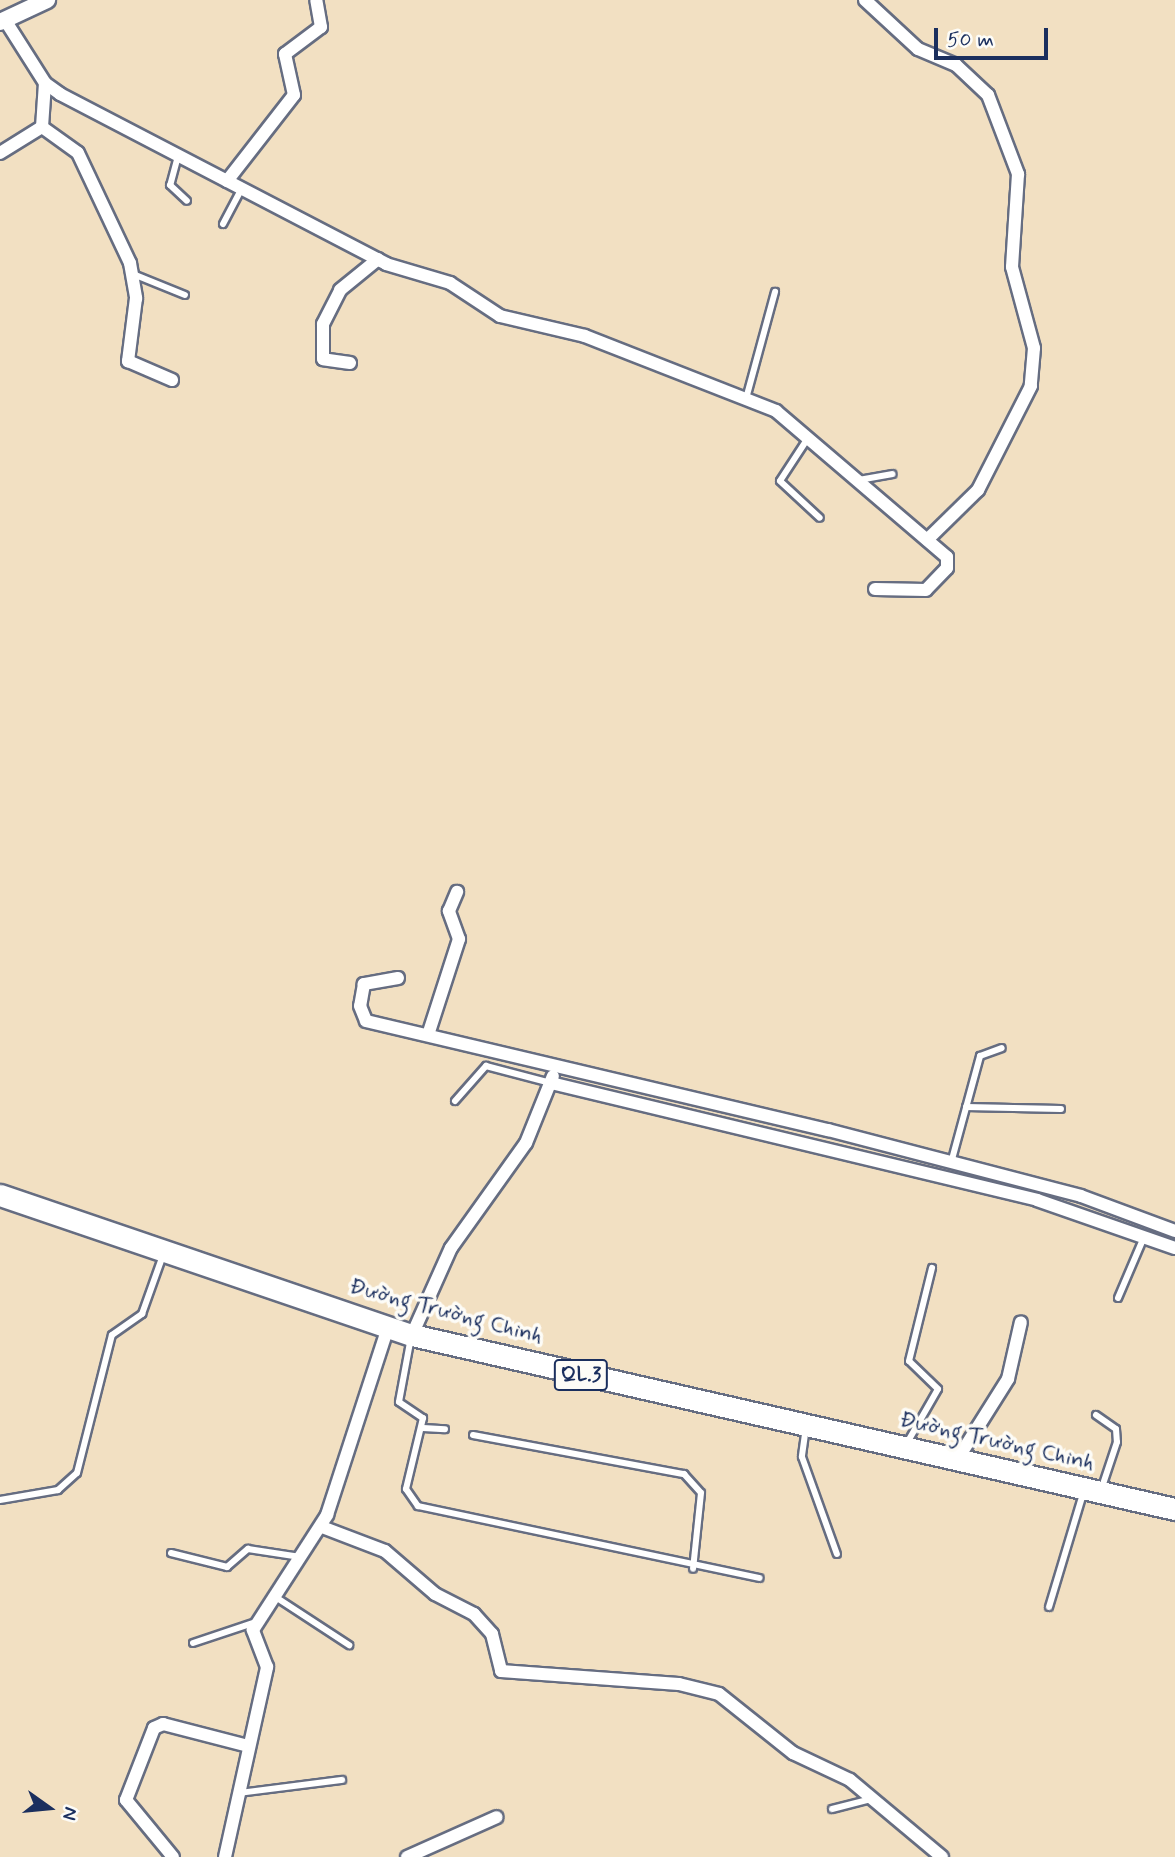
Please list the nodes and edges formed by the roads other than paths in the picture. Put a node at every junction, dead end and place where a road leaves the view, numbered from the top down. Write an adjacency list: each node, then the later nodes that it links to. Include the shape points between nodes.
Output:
1 (47, 0): 4 (street)
2 (316, 0): 9 (street, via 324,16 321,27 285,54 294,95)
3 (865, 0): 24 (street, via 918,49 956,65 988,95 1018,174 1013,267 1034,348 1031,386 978,490)
4 (3, 21): 5 (street)
5 (45, 83): 6 (street); 8 (street)
6 (41, 127): 7 (street); 14 (street, via 78,153)
7 (0, 153)
8 (178, 156): 9 (street); 11 (lane, via 170,184)
9 (227, 181): 10 (street)
10 (242, 188): 12 (lane); 13 (street)
11 (187, 201)
12 (223, 224)
13 (378, 259): 17 (street, via 340,290 323,324 323,359); 19 (street, via 450,283 500,316 571,331)
14 (133, 274): 16 (lane); 18 (street, via 128,361)
15 (775, 292): 19 (lane)
16 (185, 295)
17 (351, 363)
18 (172, 380)
19 (747, 395): 20 (street)
20 (808, 438): 22 (street); 23 (lane, via 780,481)
21 (892, 474): 22 (lane)
22 (857, 481): 24 (street)
23 (820, 518)
24 (927, 540): 25 (street, via 947,558 938,581 911,594)
25 (875, 589)
26 (457, 892): 28 (street, via 449,911 458,939)
27 (398, 978): 28 (street, via 364,984 360,1012 366,1021)
28 (428, 1035): 30 (street)
29 (1002, 1048): 32 (lane, via 981,1056)
30 (553, 1074): 31 (lane, via 486,1066); 34 (street); 34 (street); 45 (street, via 526,1143 456,1240)
31 (455, 1101)
32 (966, 1107): 33 (lane); 35 (lane)
33 (1061, 1109)
34 (825, 1139): 35 (street); 38 (street, via 1037,1200)
35 (951, 1163): 37 (street, via 1102,1203)
36 (0, 1195): 40 (highway, Đường Trường Chinh / QL.3)
37 (1175, 1231)
38 (1144, 1237): 39 (street); 42 (lane)
39 (1175, 1248)
40 (163, 1255): 44 (highway, Đường Trường Chinh / QL.3); 54 (lane, via 142,1314 112,1335 99,1406 77,1473 58,1490)
41 (932, 1268): 51 (lane, via 909,1361 938,1389)
42 (1118, 1298)
43 (1021, 1322): 52 (street, via 1008,1379)
44 (388, 1327): 45 (highway, Đường Trường Chinh / QL.3); 56 (street)
45 (412, 1335): 47 (highway, Đường Trường Chinh / QL.3); 48 (lane, via 399,1402 423,1418)
46 (1096, 1415): 53 (lane, via 1111,1423 1117,1442)
47 (806, 1425): 51 (highway, Đường Trường Chinh / QL.3); 58 (lane, via 802,1457)
48 (423, 1428): 49 (lane); 60 (lane, via 405,1489 426,1511)
49 (445, 1429)
50 (473, 1436): 60 (lane, via 684,1474 701,1493)
51 (904, 1448): 52 (highway, Đường Trường Chinh / QL.3)
52 (957, 1460): 53 (highway, Đường Trường Chinh / QL.3)
53 (1092, 1490): 55 (highway, Đường Trường Chinh / QL.3); 63 (lane)
54 (0, 1500)
55 (1175, 1509)
56 (321, 1527): 59 (street); 70 (street, via 385,1551 435,1594 474,1614 492,1633 497,1663 508,1674 701,1688 793,1753 837,1772)
57 (171, 1553): 59 (lane, via 227,1567 248,1549)
58 (837, 1554)
59 (300, 1557): 62 (street)
60 (693, 1569): 61 (lane)
61 (759, 1578)
62 (273, 1595): 64 (street); 66 (lane)
63 (1049, 1607)
64 (256, 1622): 65 (lane); 67 (street, via 254,1638 267,1667)
65 (193, 1643)
66 (349, 1645)
67 (248, 1746): 69 (street); 73 (street, via 163,1724 154,1728 126,1800)
68 (342, 1780): 69 (lane)
69 (239, 1793): 74 (street)
70 (872, 1798): 71 (lane); 76 (street)
71 (832, 1809)
72 (497, 1817): 75 (street)
73 (173, 1857)
74 (225, 1857)
75 (407, 1857)
76 (942, 1857)

